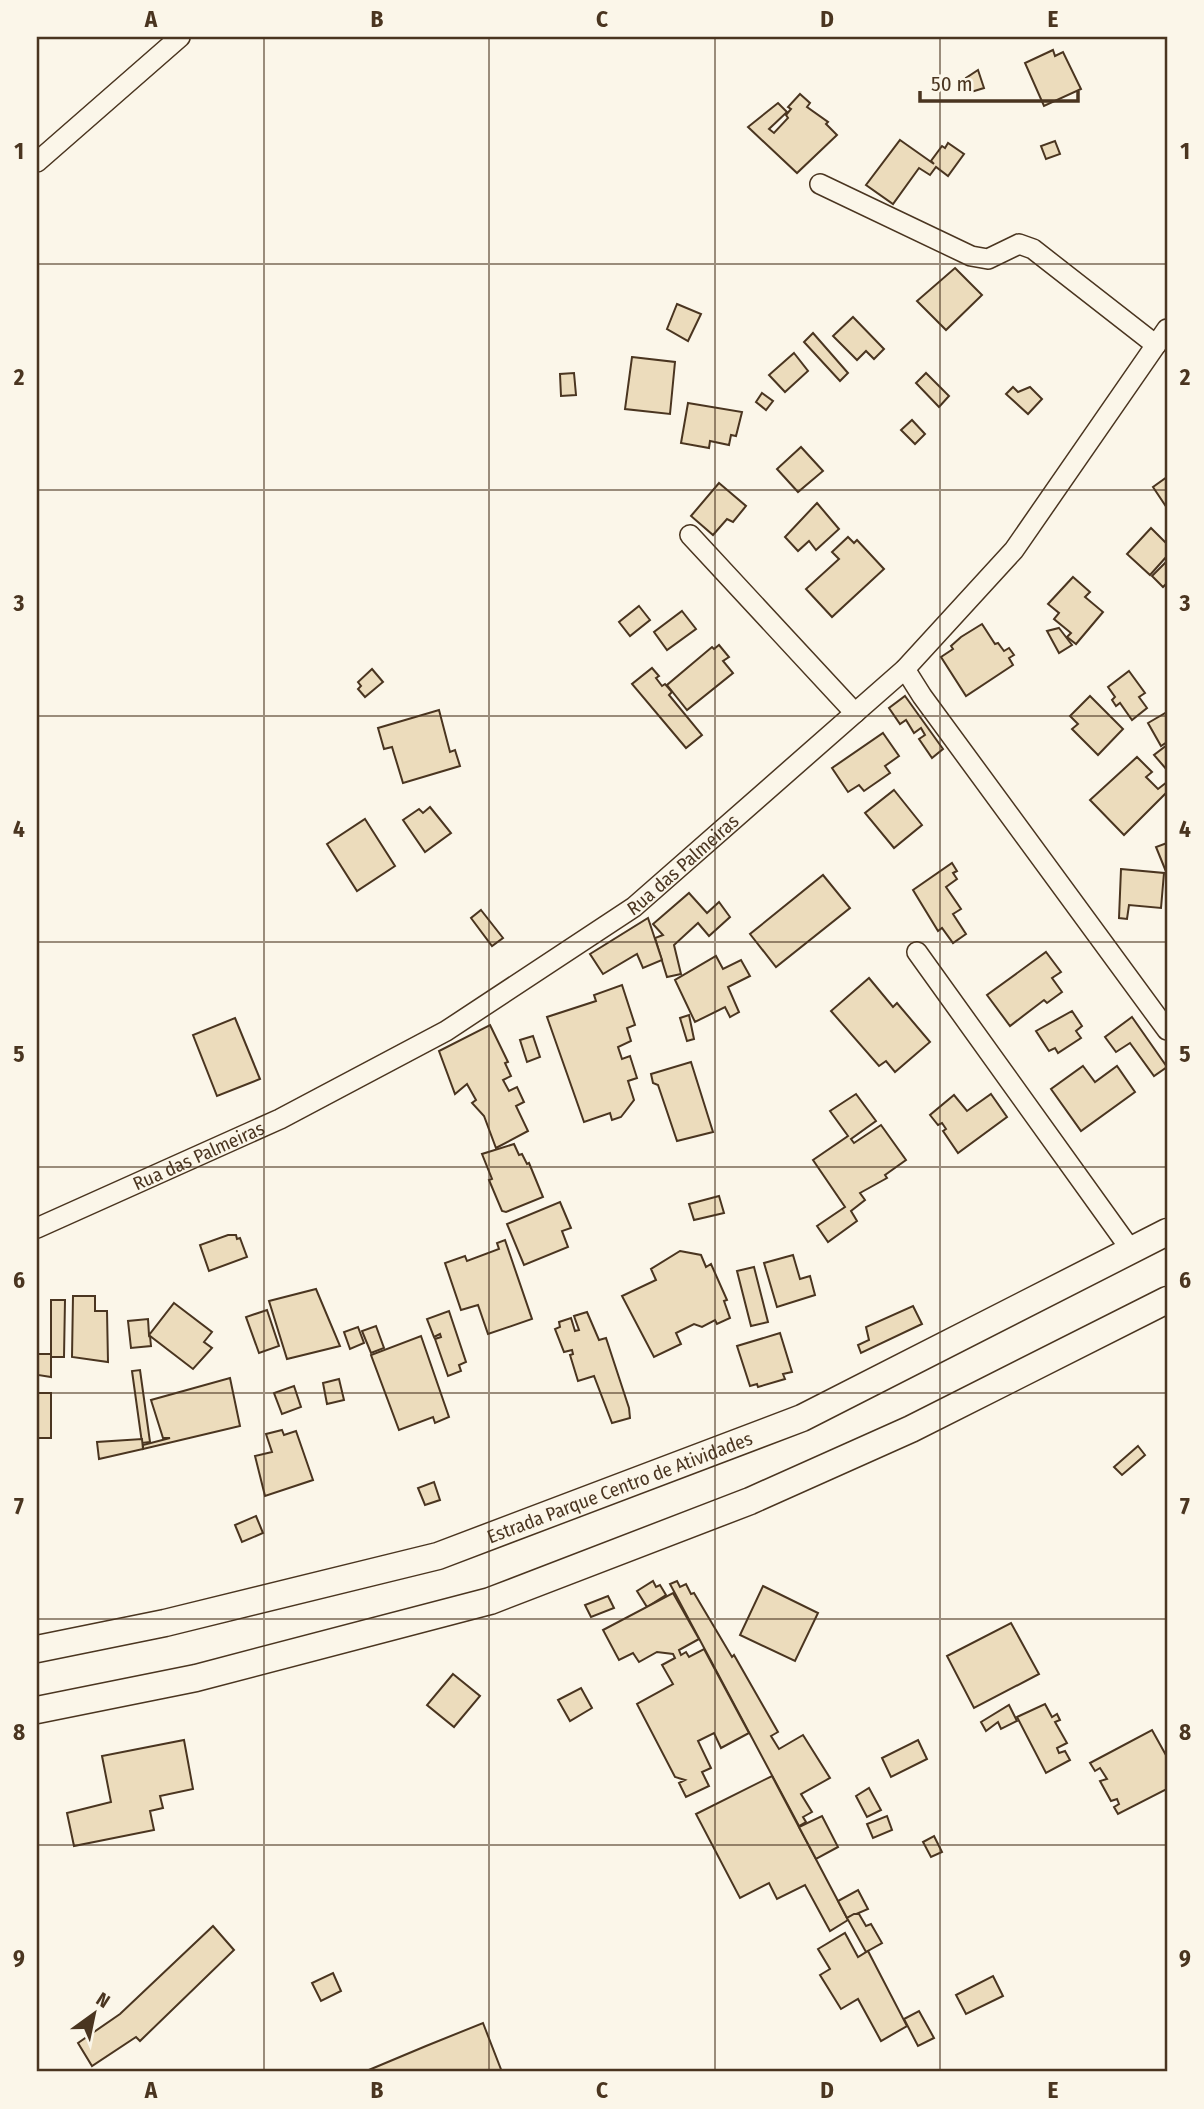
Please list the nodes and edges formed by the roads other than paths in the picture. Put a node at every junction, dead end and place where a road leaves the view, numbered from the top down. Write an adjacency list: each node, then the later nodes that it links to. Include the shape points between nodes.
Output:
1 (180, 37): 2 (street)
2 (37, 162)
3 (820, 184): 5 (street, via 971,256 988,260 1018,244 1033,249)
4 (1167, 329): 5 (street, Rua das Palmeiras)
5 (1156, 345): 7 (street, Rua das Palmeiras, via 1014,550)
6 (690, 535): 8 (street)
7 (905, 668): 8 (street, Rua das Palmeiras); 10 (street)
8 (855, 713): 11 (street, Rua das Palmeiras, via 634,906 446,1031 280,1119)
9 (917, 952): 13 (street)
10 (1167, 1030)
11 (37, 1228)
12 (1167, 1232): 13 (main road, Estrada Parque Centro de Atividades)
13 (1131, 1250): 15 (main road, Estrada Parque Centro de Atividades, via 802,1418 438,1556)
14 (1167, 1300): 16 (main road, via 911,1429 750,1501 490,1601 196,1678)
15 (37, 1649)
16 (37, 1710)

